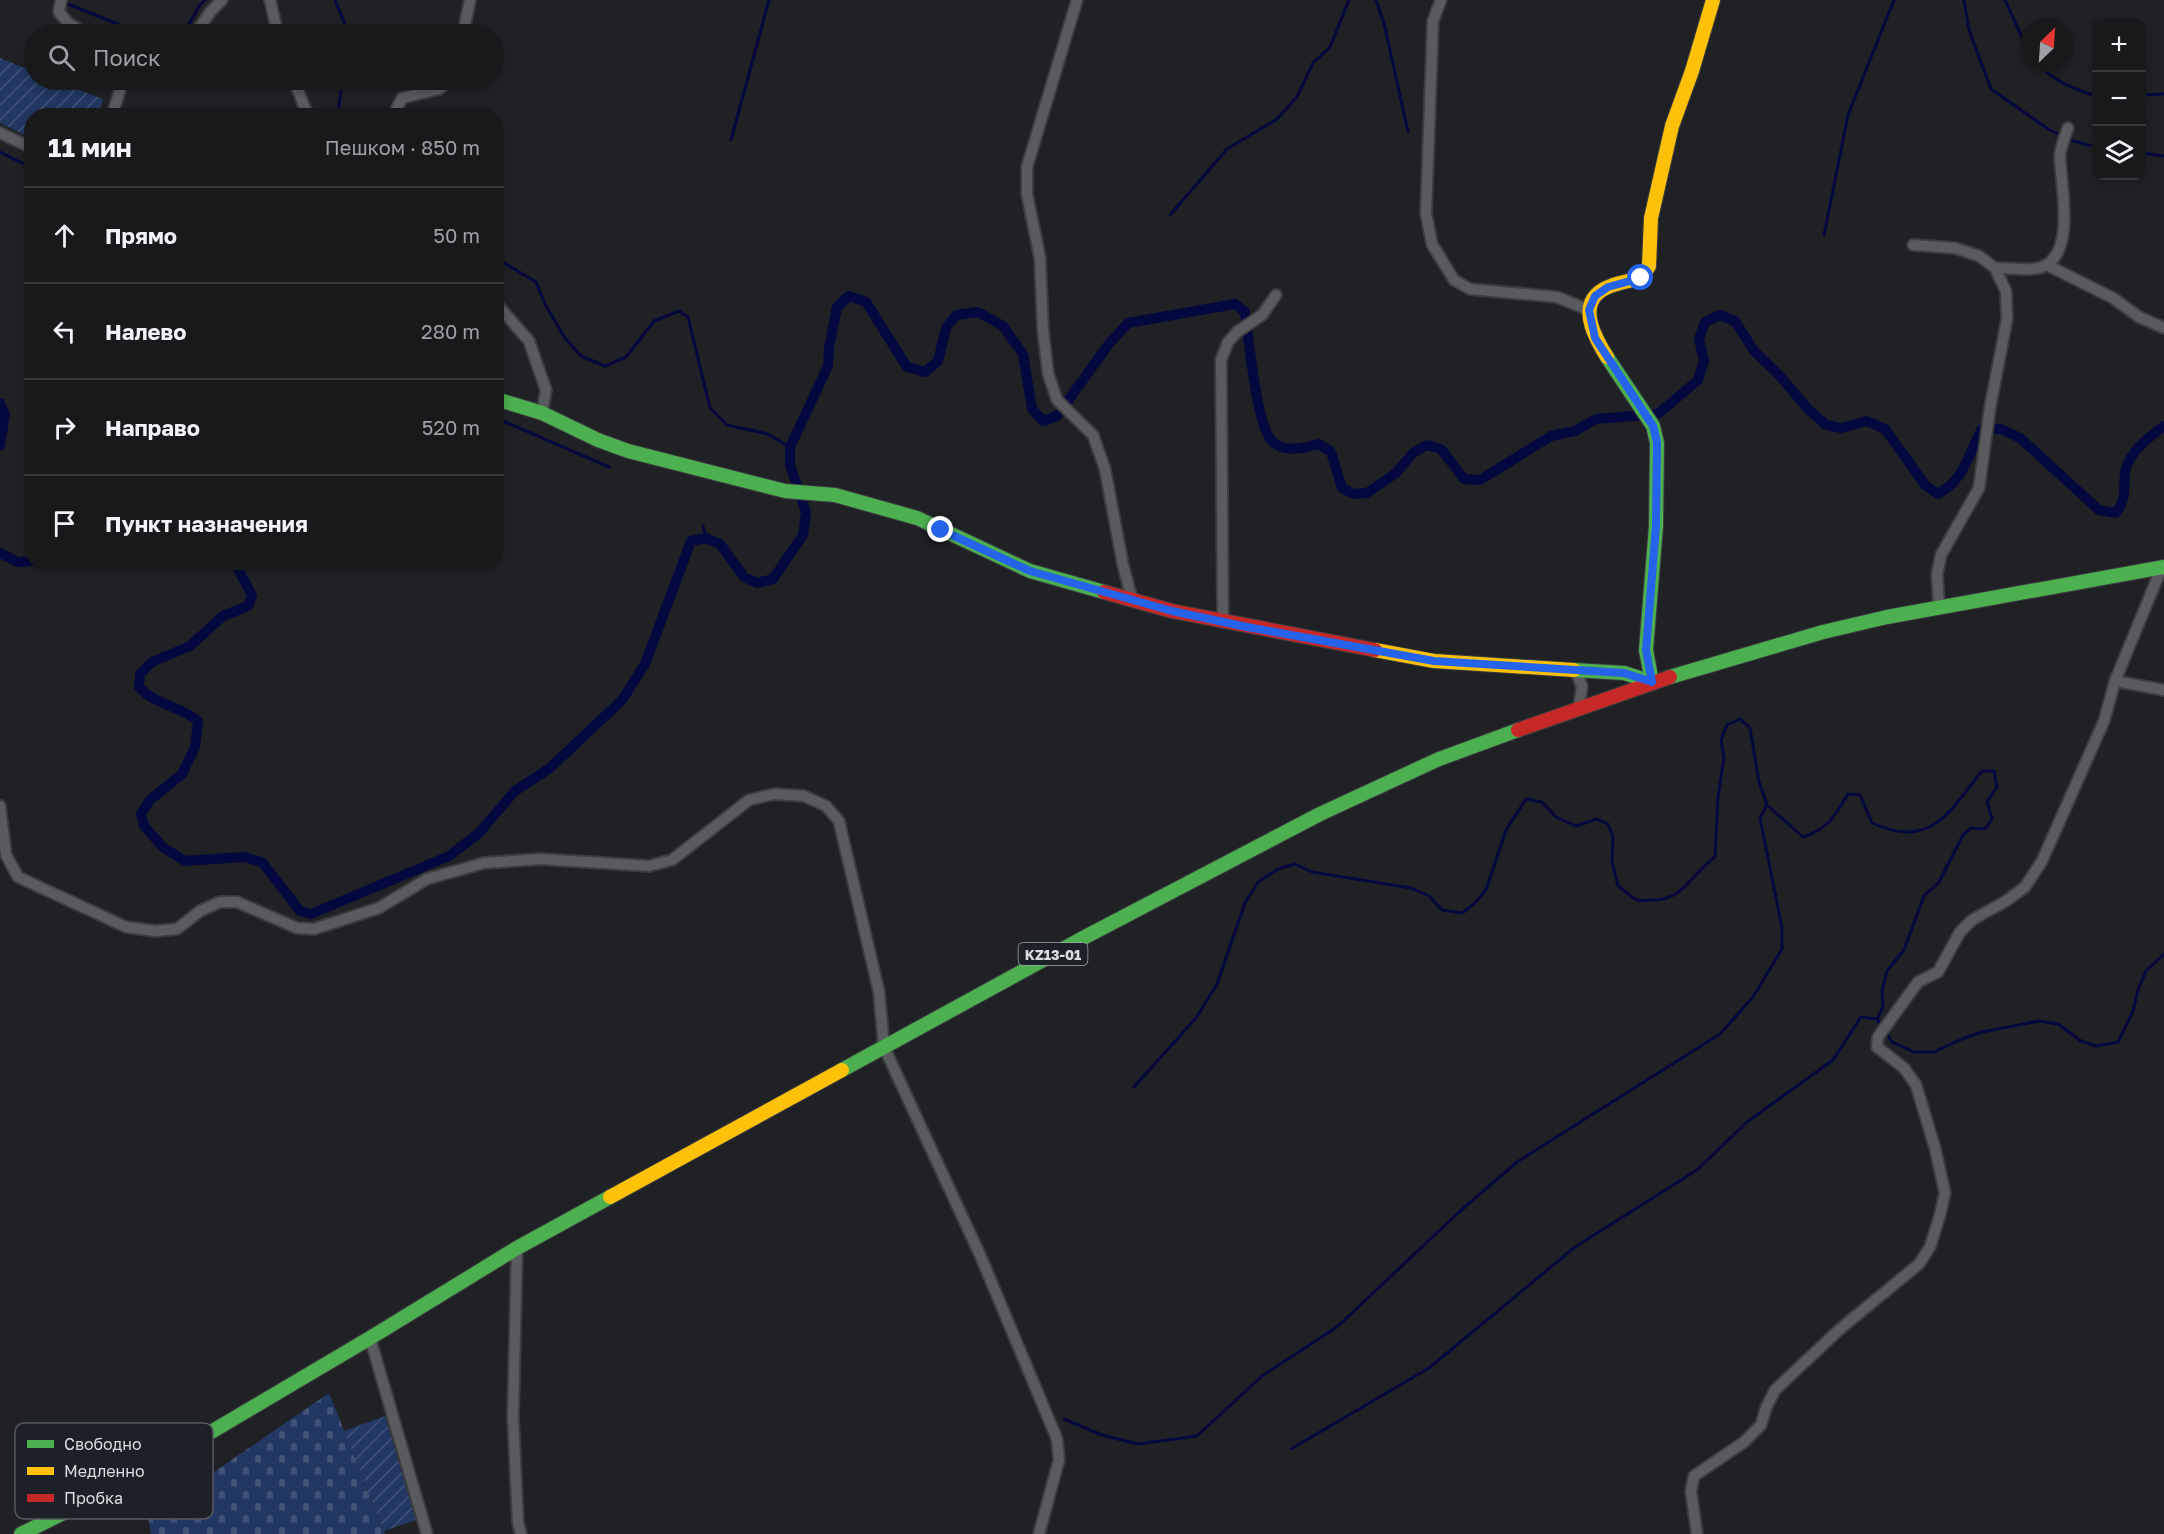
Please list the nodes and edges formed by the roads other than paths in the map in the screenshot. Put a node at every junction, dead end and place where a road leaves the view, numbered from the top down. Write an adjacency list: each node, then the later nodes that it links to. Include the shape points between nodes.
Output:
1 (61, 0): 8 (street, via 59,12)
2 (222, 0): 9 (street)
3 (270, 0): 10 (street)
4 (470, 0): 11 (street)
5 (1077, 0): 31 (street, via 1027,167 1027,194 1040,258 1042,330 1048,373 1057,400 1093,435 1105,469)
6 (1441, 0): 25 (street, via 1432,32 1426,213 1432,244 1454,280 1470,289 1557,297)
7 (1713, 0): 25 (main road, via 1672,126 1651,218 1649,266 1641,278 1608,287 1595,296)
8 (70, 24)
9 (202, 24)
10 (276, 24)
11 (465, 24)
12 (120, 90): 15 (street)
13 (298, 90): 16 (street)
14 (435, 90): 17 (street, via 402,98)
15 (114, 108)
16 (305, 108)
17 (397, 108)
18 (2068, 128): 22 (street, via 2060,152 2065,225 2058,252)
19 (0, 133): 20 (street)
20 (24, 144)
21 (1913, 245): 23 (street, via 1954,248 1979,255)
22 (2047, 265): 23 (street, via 2032,269); 27 (street, via 2113,297 2139,317)
23 (1995, 268): 32 (street, via 2006,291 2007,320 1983,469 1979,488 1941,555 1937,574)
24 (1276, 295): 33 (street, via 1262,315 1228,342 1221,360)
25 (1589, 310): 36 (main road, via 1595,338 1653,426 1657,442 1656,526 1646,650)
26 (504, 312): 29 (street, via 530,341 546,390)
27 (2164, 328)
28 (504, 401): 29 (main road)
29 (542, 413): 31 (main road, via 628,451 785,491 835,495 917,518 1030,571)
30 (2163, 567): 32 (main road, KZ13-01); 35 (street)
31 (1132, 599): 33 (main road)
32 (1939, 607): 36 (main road, KZ13-01, via 1823,632)
33 (1223, 622): 34 (main road, via 1434,661)
34 (1575, 670): 36 (main road, via 1624,673); 38 (street, via 1582,686)
35 (2115, 681): 37 (street); 49 (street, via 2104,721 2042,861 2025,887 1972,920 1960,932 1938,972 1918,982 1878,1036 1877,1047 1904,1068 1916,1085 1935,1148 1945,1193 1930,1247 1919,1264 1840,1329 1775,1390 1761,1425 1744,1442 1694,1476 1691,1491)
36 (1652, 682): 38 (main road, KZ13-01)
37 (2164, 690)
38 (1579, 707): 40 (main road, KZ13-01, via 1438,759 1320,814)
39 (0, 806): 40 (street, via 6,855 18,877 126,927 155,931 177,929 200,911 220,902 237,902 297,928 314,929 380,908 427,879 484,863 540,859 649,866 672,860 749,800 774,794 804,796 826,806 839,821 879,992)
40 (884, 1047): 41 (main road, KZ13-01); 48 (street, via 981,1257 1057,1438 1059,1460)
41 (517, 1248): 42 (main road, KZ13-01); 47 (street, via 513,1417)
42 (370, 1338): 43 (main road, KZ13-01); 46 (street)
43 (213, 1431)
44 (51, 1519): 45 (main road, KZ13-01)
45 (21, 1534)
46 (427, 1534)
47 (521, 1534)
48 (1039, 1534)
49 (1697, 1534)

